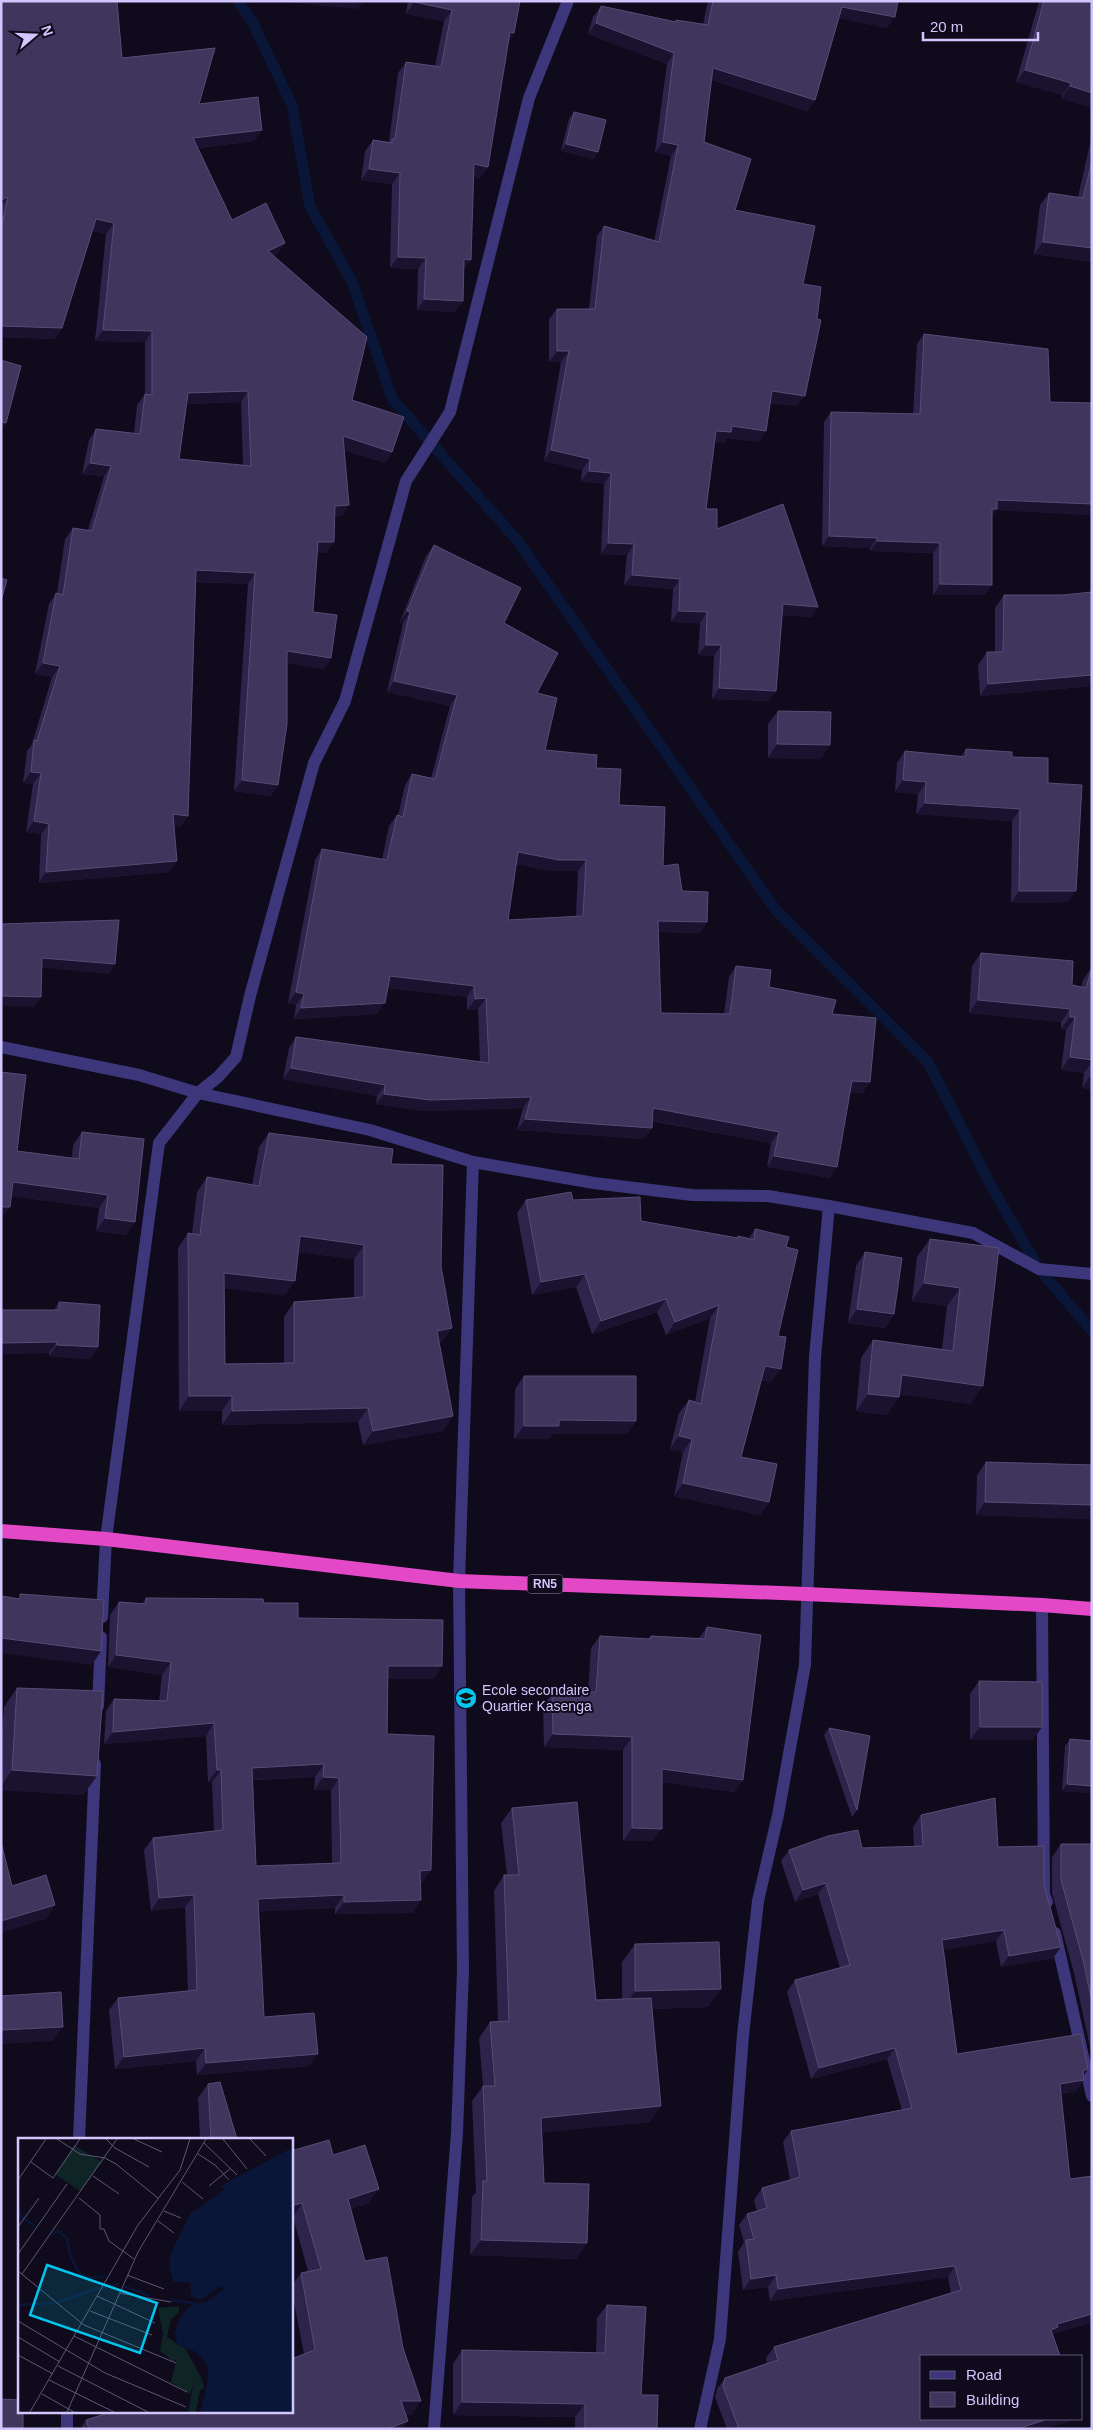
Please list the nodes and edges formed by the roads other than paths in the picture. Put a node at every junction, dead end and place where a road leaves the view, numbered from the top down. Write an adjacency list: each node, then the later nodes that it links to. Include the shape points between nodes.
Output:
1 (568, 1): 3 (street, via 529,98 450,412 406,481 346,701 314,763 236,1057)
2 (1, 1047): 3 (street, via 139,1074)
3 (198, 1093): 4 (street, via 370,1130); 8 (street, via 160,1143)
4 (473, 1162): 5 (street, via 682,1194 768,1196); 9 (street)
5 (829, 1206): 6 (street, via 973,1233 1039,1269); 10 (street, via 815,1357)
6 (1092, 1274)
7 (1, 1532): 8 (highway, RN5)
8 (106, 1539): 9 (highway, RN5); 13 (street)
9 (459, 1581): 10 (highway, RN5); 19 (street, via 463,1970 457,2133)
10 (806, 1594): 11 (highway, RN5); 20 (street, via 805,1666 758,1901 743,2035 720,2339)
11 (1042, 1604): 12 (highway, RN5); 15 (street, via 1044,1884)
12 (1092, 1609)
13 (97, 1723)
14 (95, 1752): 16 (street)
15 (1092, 2096)
16 (78, 2138)
17 (67, 2412): 18 (street)
18 (67, 2429)
19 (434, 2429)
20 (700, 2429)

